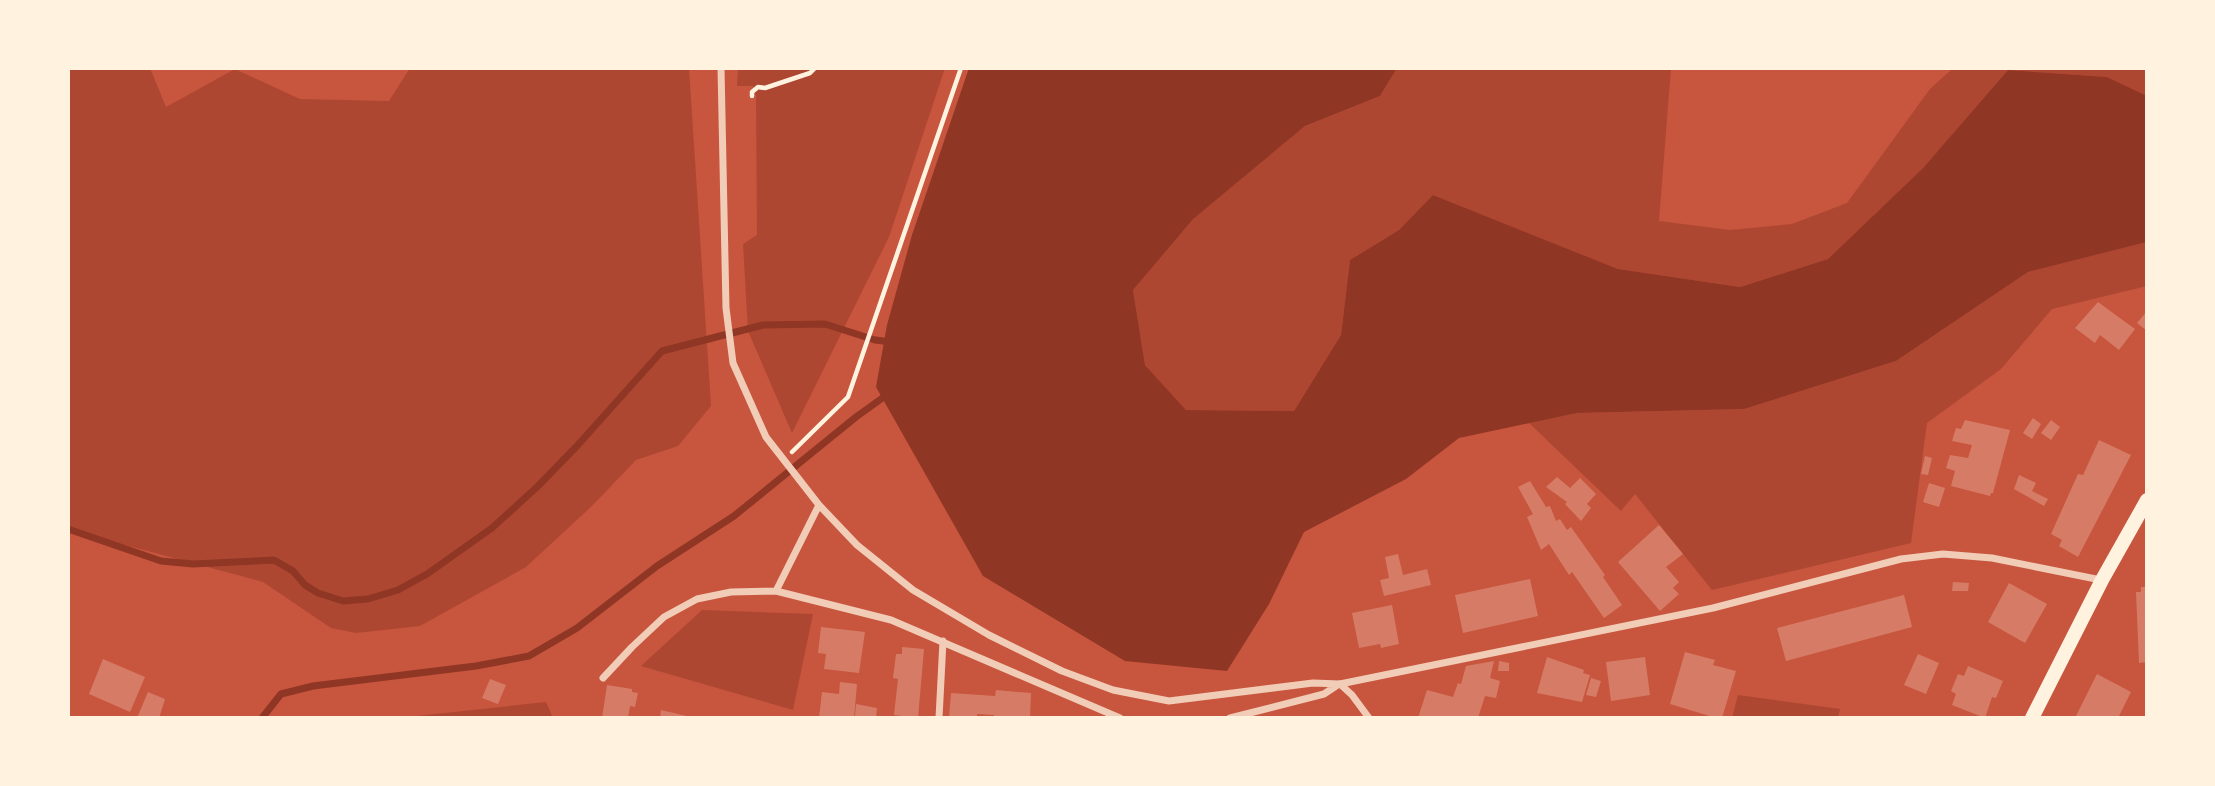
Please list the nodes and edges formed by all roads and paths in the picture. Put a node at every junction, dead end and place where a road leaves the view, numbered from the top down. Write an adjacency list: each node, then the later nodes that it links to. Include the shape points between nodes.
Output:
1 (721, 68): 5 (street, via 723,217 733,363 766,437)
2 (815, 68): 4 (path, via 758,87)
3 (961, 68): 5 (path, via 848,397)
4 (752, 96)
5 (783, 460): 7 (street)
6 (2147, 500): 8 (main road)
7 (819, 505): 9 (street); 12 (street, via 857,545 913,590 1001,641 1113,690 1169,701 1313,683)
8 (2102, 580): 12 (street, via 1992,558 1943,554 1901,559 1713,608); 17 (main road)
9 (776, 591): 10 (street, via 891,620); 11 (street, via 731,592 697,599 664,617)
10 (943, 641): 13 (street); 14 (street)
11 (603, 678)
12 (1340, 684): 15 (street, via 1324,694); 16 (street)
13 (939, 718)
14 (1120, 718)
15 (1230, 718)
16 (1369, 718)
17 (2032, 718)

